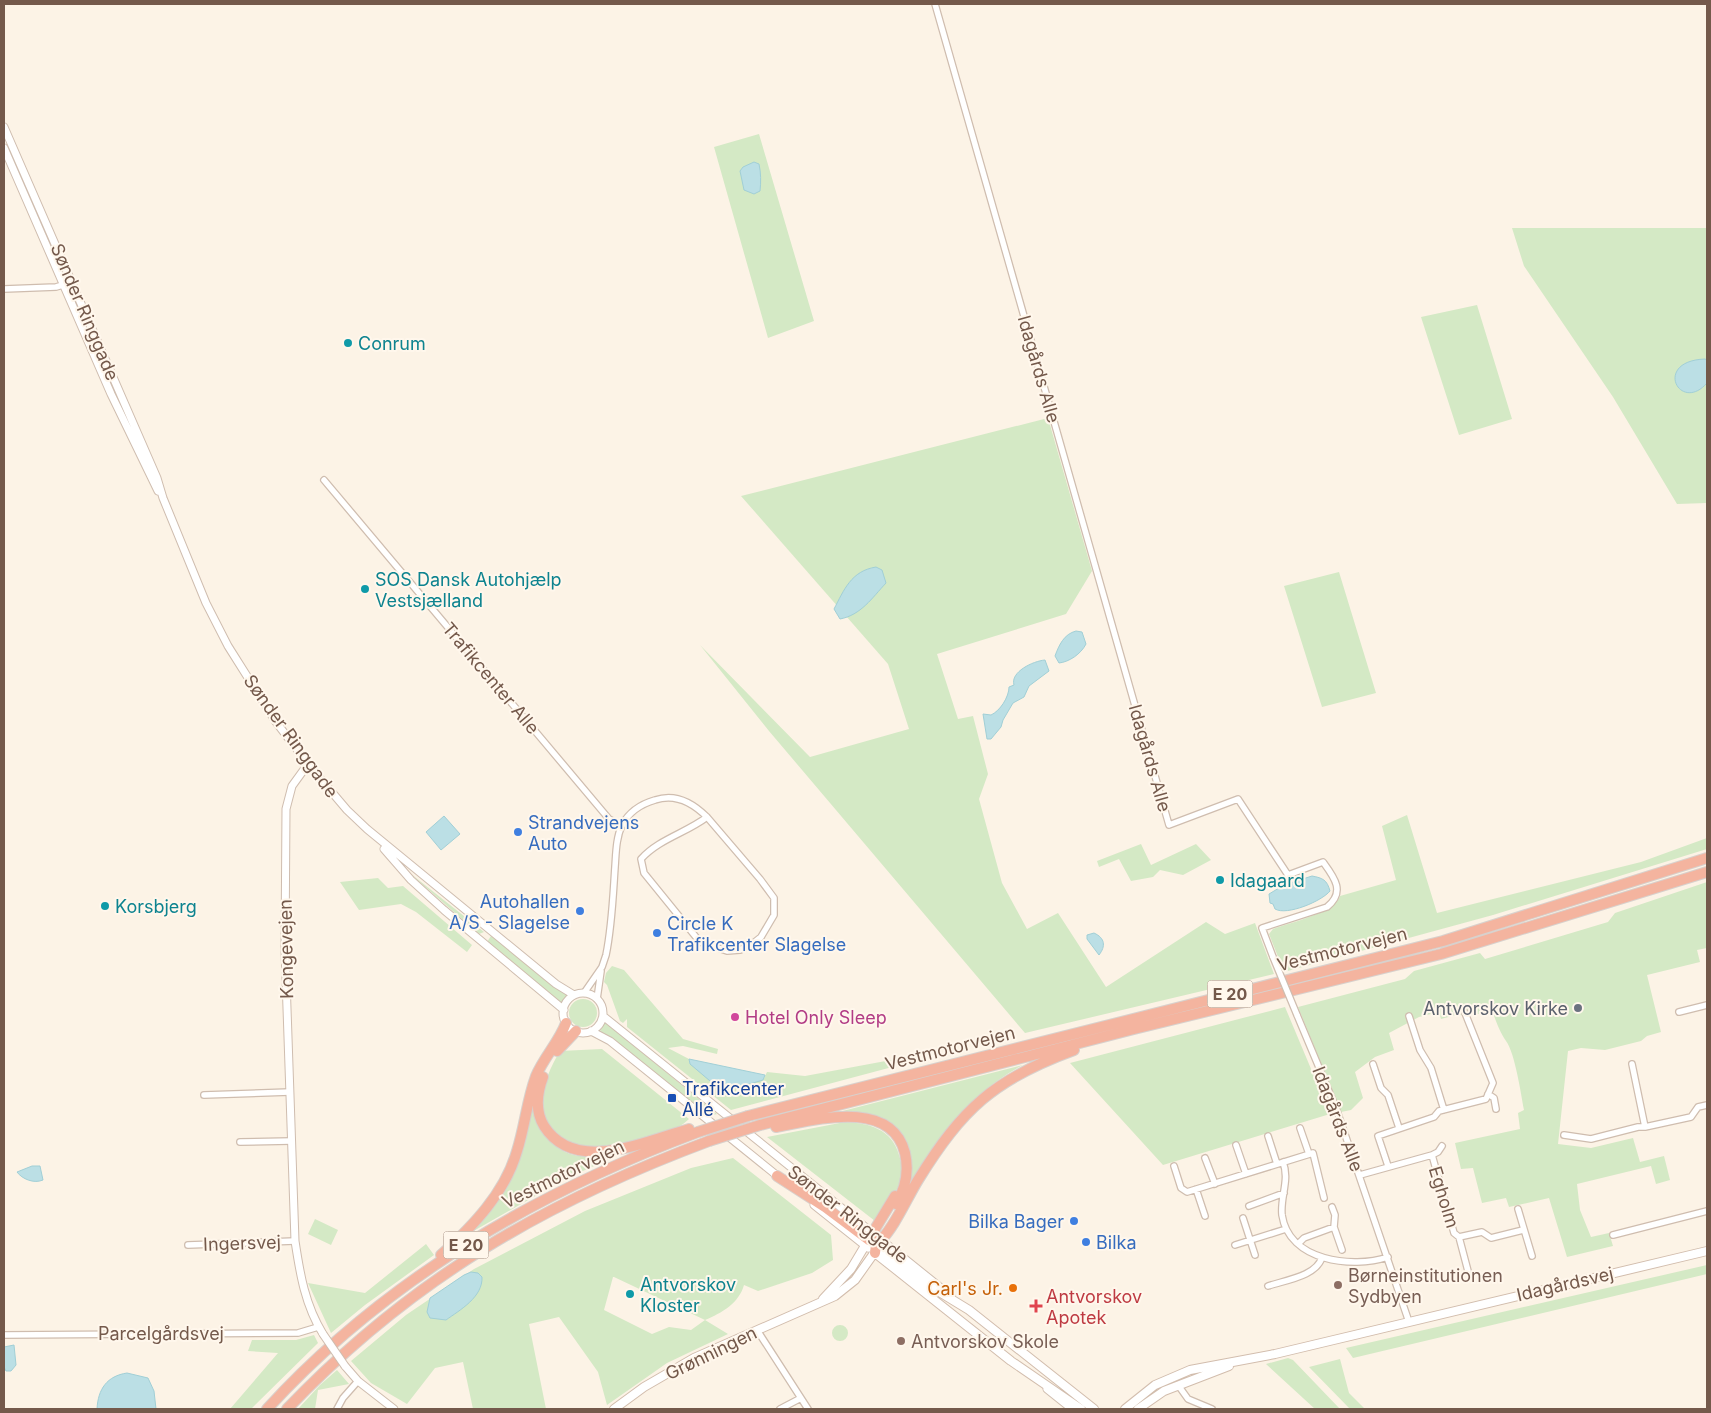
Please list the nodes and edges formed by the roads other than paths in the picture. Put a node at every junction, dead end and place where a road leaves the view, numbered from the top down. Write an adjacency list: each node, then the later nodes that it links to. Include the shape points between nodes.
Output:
1 (936, 4): 55 (street, Idagårds Alle, bridge, via 1169,825 1238,799 1288,875 1323,862 1335,878 1338,894 1328,907 1262,928)
2 (4, 127): 4 (street, Sønder Ringgade)
3 (4, 148): 5 (street, Sønder Ringgade)
4 (73, 282): 5 (street); 8 (street, Sønder Ringgade)
5 (63, 285): 6 (street); 8 (street, Sønder Ringgade, via 115,402)
6 (4, 289)
7 (324, 480): 11 (street, Trafikcenter Alle, via 609,818)
8 (163, 498): 9 (street, Sønder Ringgade, via 206,603 228,646)
9 (308, 764): 12 (street, Sønder Ringgade); 31 (street, Kongevejen, via 288,797 284,831)
10 (707, 817): 10 (street, via 774,898 771,923 760,937 740,950 727,951 700,942 641,866 641,858 651,848); 11 (street, via 685,801 657,799 635,810)
11 (622, 826): 15 (street, via 617,844 608,944)
12 (367, 830): 17 (street, Sønder Ringgade, via 548,978); 20 (street, Sønder Ringgade, via 424,892)
13 (1707, 858): 41 (highway, Vestmotorvejen / E 20, bridge, via 1443,941)
14 (1707, 872): 26 (highway, Vestmotorvejen / E 20, via 1441,954)
15 (602, 967): 16 (street); 18 (street)
16 (584, 993): 17 (street); 18 (street)
17 (574, 995): 20 (street)
18 (597, 999): 23 (street, via 602,1007)
19 (1707, 1005): 22 (street)
20 (564, 1010): 25 (street)
21 (1466, 1012): 32 (street, via 1493,1083)
22 (1679, 1012)
23 (602, 1016): 28 (street, via 599,1025); 74 (street, Sønder Ringgade)
24 (1409, 1016): 36 (street)
25 (566, 1023): 27 (street); 87 (highway, via 536,1078 517,1152 491,1202 462,1236 392,1291)
26 (1134, 1029): 37 (highway, Vestmotorvejen / E 20); 74 (highway, via 1030,1067 993,1090 942,1140)
27 (576, 1031): 28 (street); 41 (highway, via 554,1055 539,1090 538,1109 542,1122 558,1142 574,1150 592,1153)
28 (591, 1031): 56 (street, Sønder Ringgade, via 610,1042)
29 (1373, 1064): 40 (street)
30 (1632, 1064): 38 (street)
31 (290, 1092): 33 (street); 44 (street, Kongevejen)
32 (1488, 1094): 35 (street, via 1494,1098); 36 (street, via 1486,1099)
33 (204, 1095)
34 (1707, 1105): 38 (street, via 1698,1107 1691,1117)
35 (1496, 1109)
36 (1444, 1110): 40 (street, via 1434,1117)
37 (762, 1127): 74 (highway, via 860,1117 876,1120 899,1138 907,1165 905,1187); 98 (highway, Vestmotorvejen / E 20, bridge, via 712,1140 616,1178 532,1219 473,1255 390,1314 324,1371)
38 (1645, 1127): 42 (street, via 1591,1138)
39 (1300, 1128): 48 (street)
40 (1399, 1128): 53 (street, via 1378,1136)
41 (695, 1130): 87 (highway, Vestmotorvejen / E 20, via 620,1162 520,1212 469,1242)
42 (1564, 1135)
43 (1268, 1136): 51 (street)
44 (291, 1141): 45 (street); 73 (street, Kongevejen)
45 (240, 1142)
46 (1236, 1145): 54 (street)
47 (1442, 1146): 49 (street, Egholm)
48 (1308, 1154): 51 (street); 60 (street, via 1313,1153)
49 (1432, 1155): 53 (street, Egholm); 71 (street, Egholm, via 1454,1233)
50 (1205, 1158): 57 (street)
51 (1280, 1163): 54 (street); 59 (street, via 1286,1170)
52 (1174, 1166): 58 (street, via 1183,1190)
53 (1388, 1166): 55 (street, Egholm)
54 (1246, 1174): 57 (street)
55 (1360, 1175): 83 (street, Idagårds Alle)
56 (777, 1176): 74 (highway)
57 (1214, 1184): 58 (street)
58 (1196, 1189): 65 (street)
59 (1284, 1194): 61 (street); 68 (street, via 1282,1216)
60 (1324, 1198)
61 (1248, 1206)
62 (1332, 1207): 67 (street)
63 (1518, 1209): 69 (street)
64 (1707, 1211): 70 (street)
65 (1205, 1216)
66 (1242, 1218): 72 (street)
67 (1334, 1227): 75 (street, via 1304,1238); 78 (street)
68 (1286, 1229): 72 (street); 75 (street)
69 (1523, 1230): 71 (street, Egholm, via 1491,1238 1482,1232); 81 (street)
70 (1613, 1235)
71 (1459, 1237): 84 (street, Egholm)
72 (1250, 1240): 77 (street); 80 (street)
73 (295, 1241): 76 (street, Ingersvej); 89 (street, Kongevejen, via 302,1281)
74 (874, 1242): 86 (main road, Grønningen, via 842,1280); 86 (main road, Grønningen, via 845,1290); 93 (main road, Sønder Ringgade); 106 (main road, via 928,1285 969,1310)
75 (1298, 1244): 82 (street)
76 (188, 1245)
77 (1235, 1245)
78 (1342, 1250)
79 (1707, 1250): 88 (main road, Idagårdsvej)
80 (1254, 1254)
81 (1532, 1256)
82 (1322, 1257): 83 (street, via 1362,1262); 85 (street, via 1314,1270)
83 (1388, 1257): 88 (street, Idagårds Alle)
84 (1468, 1271)
85 (1268, 1286)
86 (813, 1306): 90 (main road, Grønningen)
87 (376, 1308): 97 (highway, Vestmotorvejen / E 20)
88 (1409, 1322): 92 (main road, Idagårdsvej)
89 (318, 1327): 91 (street, Parcelgårdsvej, via 298,1333); 94 (street, Kongevejen, bridge)
90 (758, 1330): 96 (street); 101 (main road, Grønningen, via 694,1358)
91 (4, 1335)
92 (1247, 1360): 95 (main road, Idagårdsvej); 107 (main road, Idagårdsvej, via 1172,1376 1148,1389)
93 (1011, 1361): 104 (street, Sønder Ringgade); 105 (main road)
94 (358, 1381): 99 (street); 100 (street, Kongevejen)
95 (1178, 1385): 108 (main road, Idagårdsvej, via 1156,1395); 109 (street, via 1188,1399)
96 (801, 1398): 102 (street); 103 (street)
97 (267, 1409)
98 (287, 1409)
99 (337, 1409)
100 (394, 1409)
101 (614, 1409)
102 (780, 1409)
103 (808, 1409)
104 (1072, 1409)
105 (1081, 1409)
106 (1094, 1409)
107 (1125, 1409)
108 (1138, 1409)
109 (1212, 1409)

